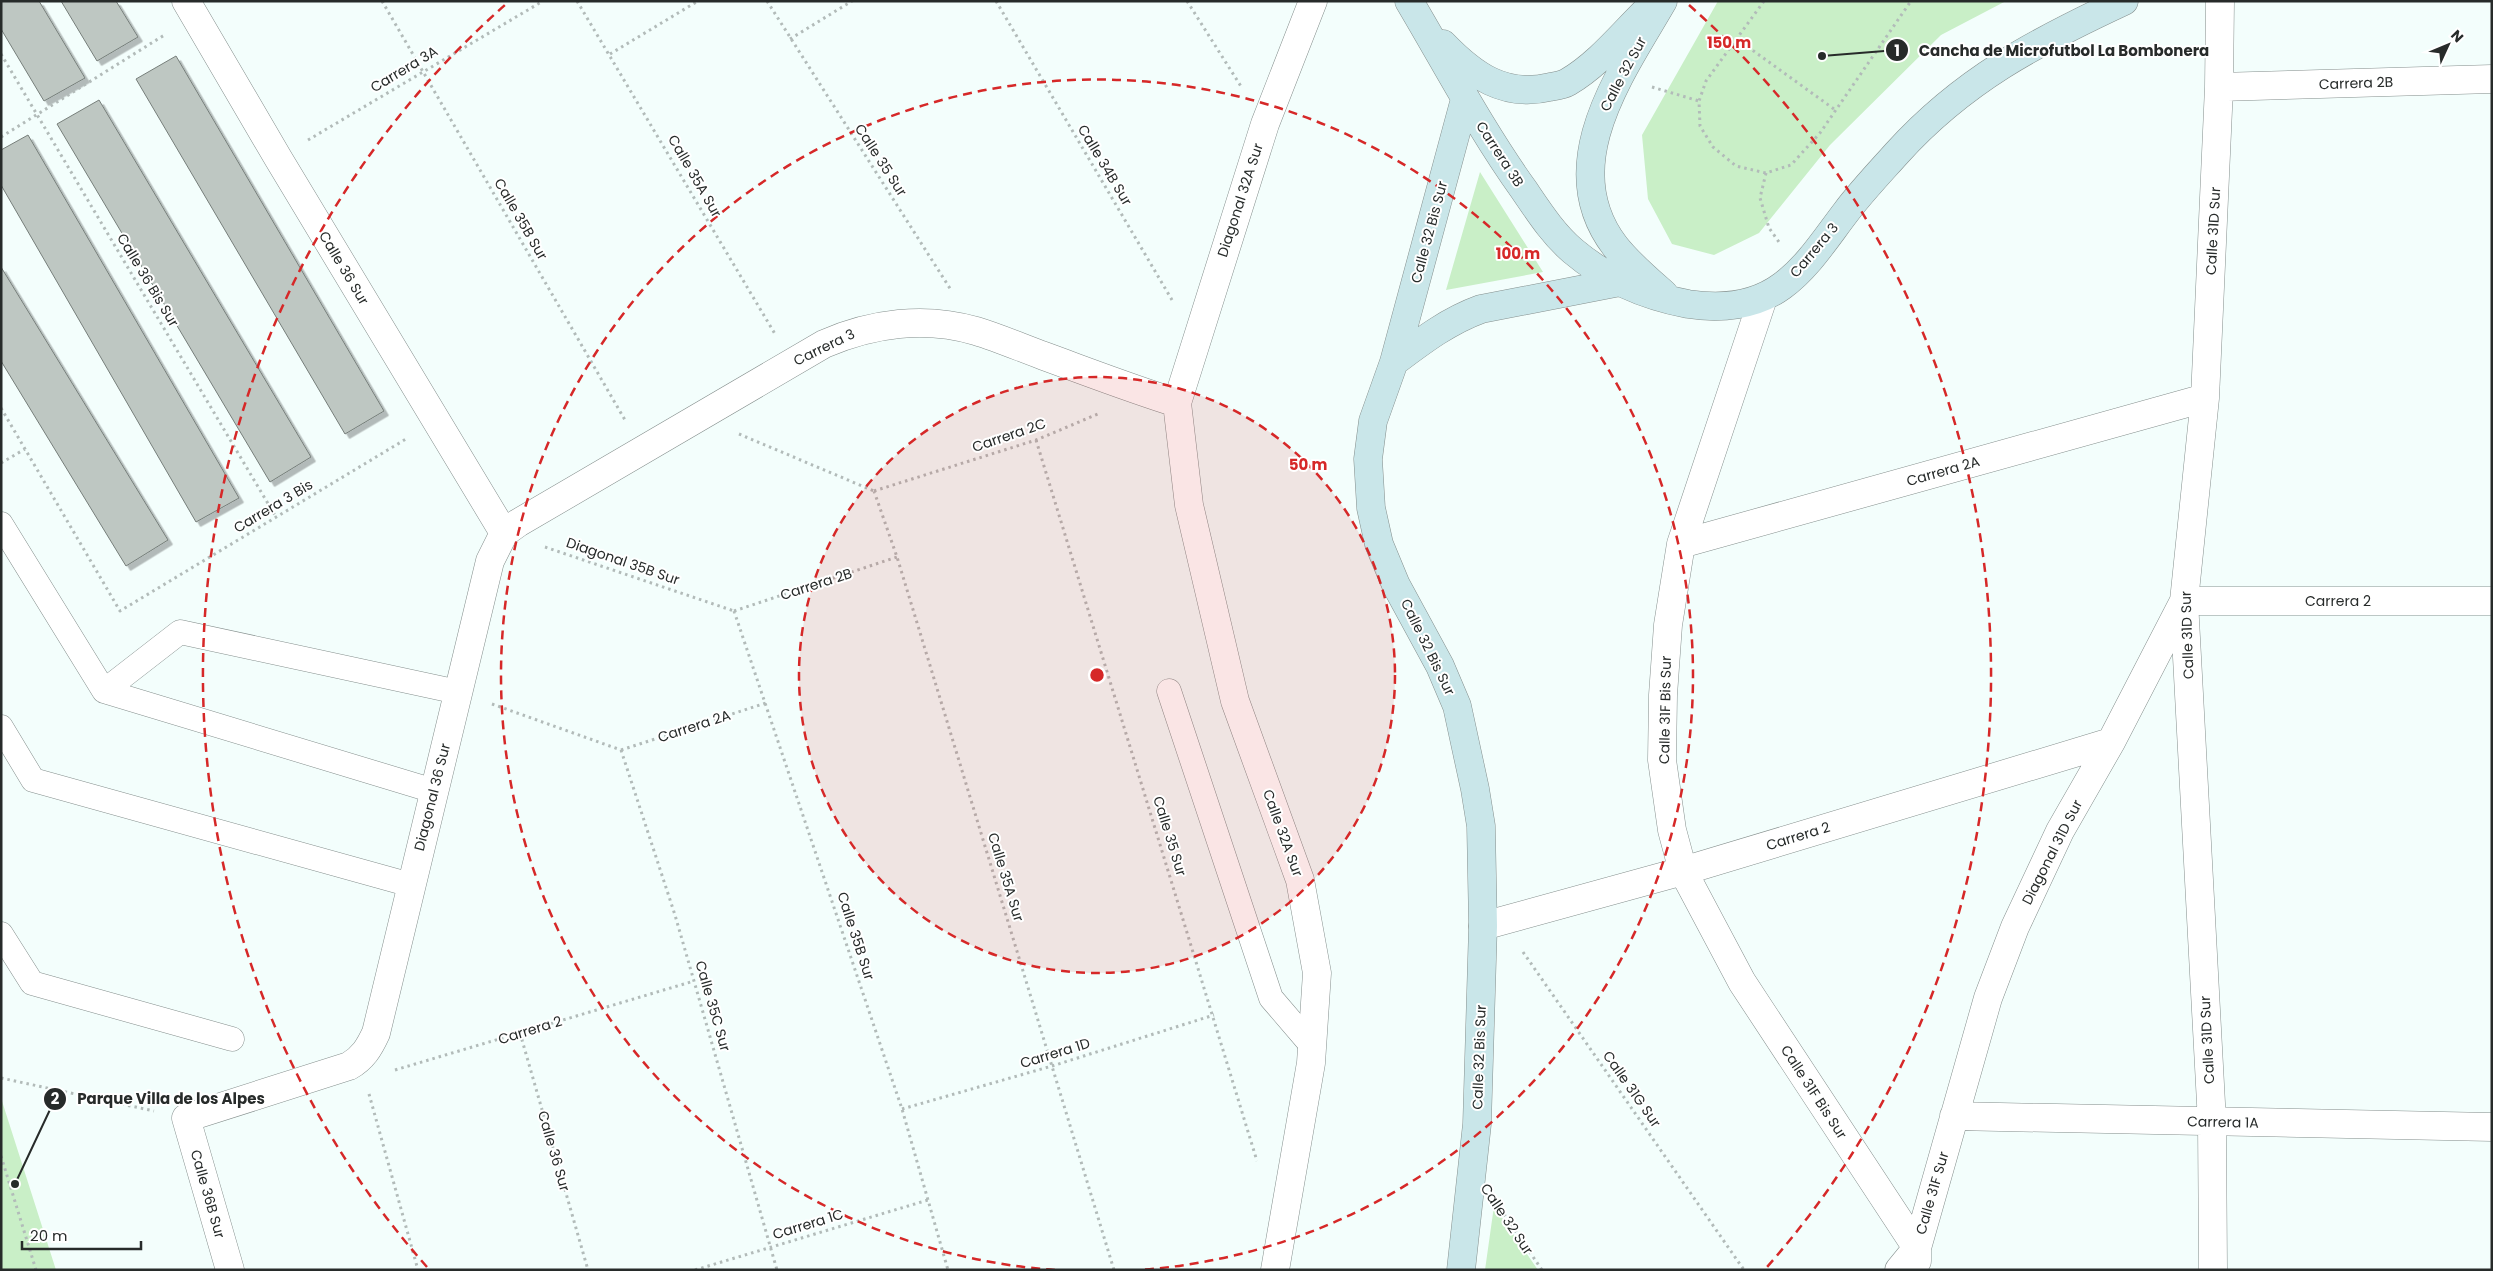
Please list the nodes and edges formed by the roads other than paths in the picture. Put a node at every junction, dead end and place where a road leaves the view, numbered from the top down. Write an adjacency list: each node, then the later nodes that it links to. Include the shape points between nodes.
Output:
1 (1313, 1): 16 (street, Diagonal 32A Sur, via 1265,124)
2 (1656, 1): 7 (street, Calle 32 Sur, via 1585,70 1566,83 1518,91 1489,81 1464,66)
3 (1663, 1): 13 (street, Calle 32 Sur, via 1605,103 1593,139 1590,175 1596,210 1614,245)
4 (2124, 1): 12 (street, Carrera 3, via 2024,50 1979,79 1940,110 1898,151 1800,271)
5 (2220, 1): 9 (street, Calle 31D Sur)
6 (191, 9): 18 (street, Calle 36 Sur)
7 (1415, 11): 10 (street, Carrera 3B)
8 (2492, 79): 9 (street, Carrera 2B)
9 (2220, 88): 15 (street, Calle 31D Sur)
10 (1465, 99): 11 (street, Carrera 3B, via 1547,224 1572,250); 14 (street, Calle 32 Bis Sur)
11 (1620, 282): 13 (street, Carrera 3); 14 (street, via 1481,309 1459,317)
12 (1763, 298): 13 (street, Carrera 3, via 1736,305 1706,307); 19 (street, Calle 31F Bis Sur)
13 (1672, 301)
14 (1394, 362): 30 (street, Calle 32 Bis Sur, via 1372,431 1368,459 1372,508 1379,544 1396,585 1440,666 1457,706 1481,826)
15 (2205, 398): 19 (street, Carrera 2A); 20 (street, Calle 31D Sur)
16 (1177, 403): 18 (street, Carrera 3, via 977,331 942,324 882,326 852,332 792,362); 33 (street, Calle 32A Sur, via 1189,506 1235,701 1300,880 1317,973)
17 (1, 524): 22 (lane)
18 (504, 533): 24 (street, Diagonal 36 Sur, via 490,561)
19 (1681, 544): 28 (street, Calle 31F Bis Sur, via 1668,625 1662,695 1662,760 1672,830)
20 (2184, 601): 21 (street, Carrera 2); 26 (street, Diagonal 31D Sur); 36 (street, Calle 31D Sur)
21 (2492, 601)
22 (104, 691): 24 (lane, via 180,632); 27 (lane)
23 (1169, 691): 33 (lane, via 1271,998)
24 (458, 692): 27 (street, Diagonal 36 Sur)
25 (1, 727): 29 (lane, via 32,780)
26 (2111, 742): 28 (street, Carrera 2); 34 (street, Diagonal 31D Sur, via 2060,831 2014,927 1988,998)
27 (434, 791): 29 (street, Diagonal 36 Sur)
28 (1683, 871): 30 (street, Carrera 2); 38 (street, Calle 31F Bis Sur, via 1742,982)
29 (411, 885): 35 (street, Diagonal 36 Sur, via 376,1033 363,1070 349,1066)
30 (1492, 924): 41 (street, Calle 32 Bis Sur, via 1477,1124)
31 (1, 934): 32 (lane, via 32,983)
32 (232, 1039)
33 (1313, 1047): 40 (street, Calle 32A Sur)
34 (1954, 1116): 36 (street, Carrera 1A); 38 (street, Calle 31F Sur)
35 (186, 1118): 39 (street, Calle 36B Sur)
36 (2212, 1122): 37 (street, Carrera 1A); 43 (street, Calle 31D Sur)
37 (2492, 1126)
38 (1917, 1259): 42 (street)
39 (230, 1270)
40 (1275, 1270)
41 (1461, 1270)
42 (1899, 1270)
43 (2213, 1270)

